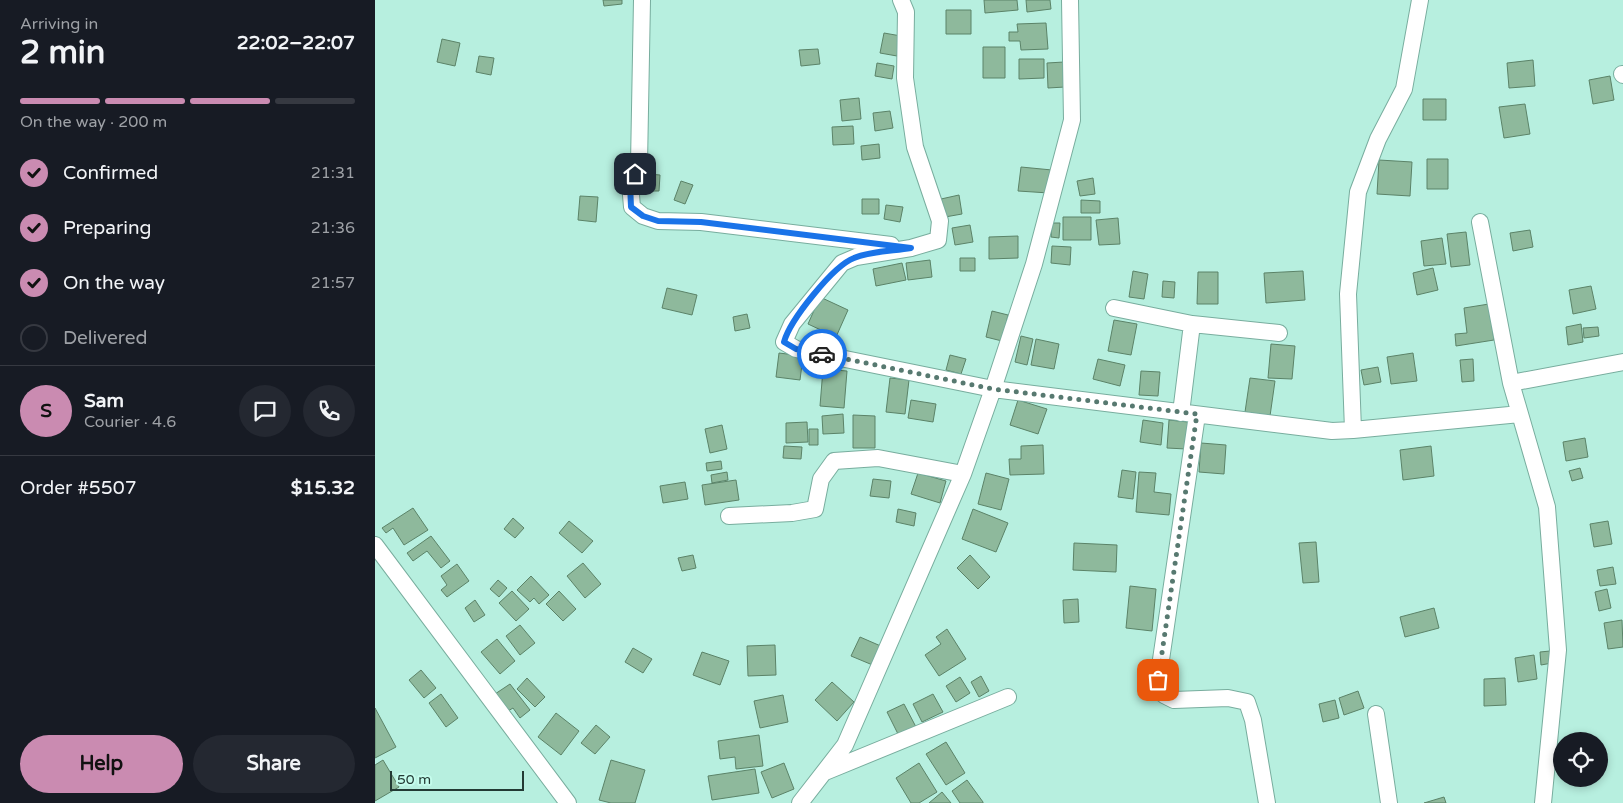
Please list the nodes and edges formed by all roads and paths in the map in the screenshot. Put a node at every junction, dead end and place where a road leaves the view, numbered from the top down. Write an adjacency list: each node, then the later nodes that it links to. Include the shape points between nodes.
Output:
1 (642, 0): 6 (street, via 639,164 630,183 631,207 658,221 701,222)
2 (901, 0): 6 (street, via 905,12 905,78 915,147 940,221 938,240)
3 (1070, 0): 12 (street, via 1072,120 1035,264)
4 (1420, 0): 15 (street, via 1404,89 1378,139 1358,192 1348,294)
5 (1480, 222): 11 (street)
6 (911, 248): 12 (street, via 856,257 842,264 792,324 784,342 796,349)
7 (1114, 308): 8 (street)
8 (1192, 324): 9 (street); 13 (street)
9 (1279, 333)
10 (1623, 362): 11 (street)
11 (1511, 383): 14 (street)
12 (993, 389): 13 (street); 16 (street)
13 (1189, 414): 15 (street, via 1332,431); 24 (street, via 1158,680 1163,695 1174,700 1228,698 1247,702)
14 (1520, 414): 15 (street); 26 (street, via 1547,507 1558,650)
15 (1353, 430)
16 (963, 474): 17 (street, via 878,458 834,461 821,479 815,509 792,514); 21 (street, via 845,745)
17 (729, 516)
18 (375, 545): 22 (street)
19 (1008, 697): 21 (street)
20 (1376, 714): 25 (street)
21 (823, 772): 23 (street)
22 (568, 803)
23 (800, 803)
24 (1267, 803)
25 (1389, 803)
26 (1543, 803)

